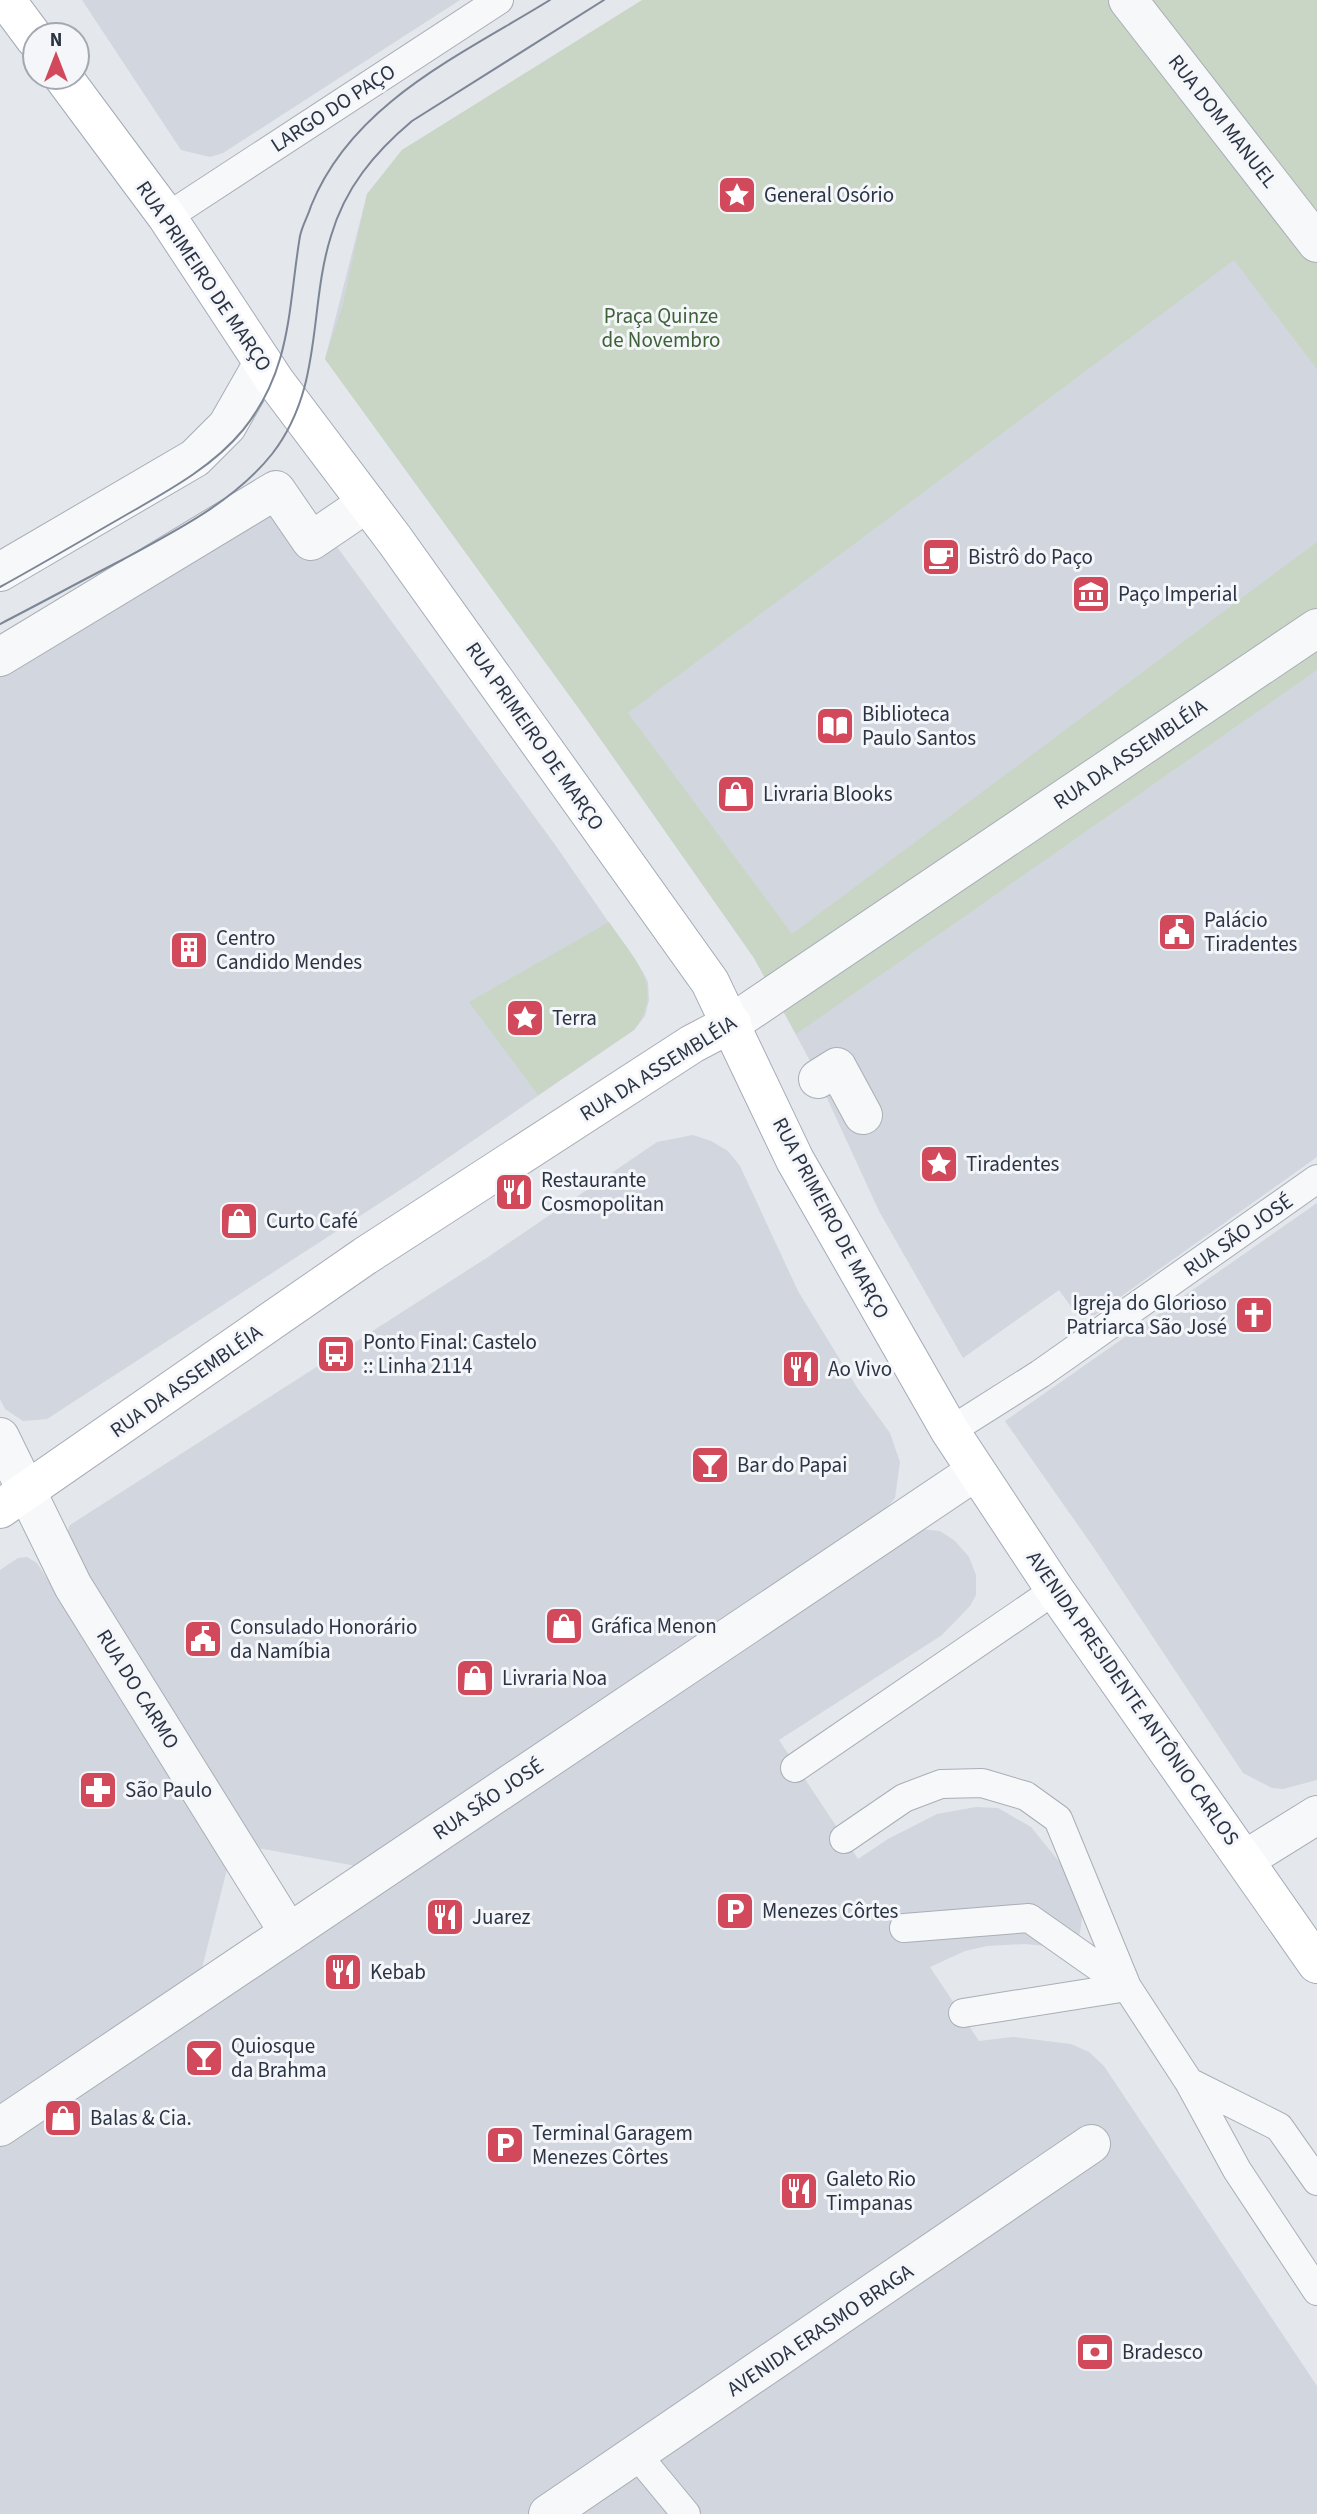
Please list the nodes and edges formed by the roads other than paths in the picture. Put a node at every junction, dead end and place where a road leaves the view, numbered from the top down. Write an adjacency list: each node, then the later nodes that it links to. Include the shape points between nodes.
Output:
1 (6, 0): 4 (main road)
2 (499, 0): 6 (lane, LARGO DO PAÇO)
3 (1128, 0): 7 (street, RUA DOM MANUEL)
4 (22, 21)
5 (73, 91): 6 (main road, RUA PRIMEIRO DE MARÇO)
6 (167, 217): 8 (main road, RUA PRIMEIRO DE MARÇO)
7 (1317, 243)
8 (263, 363): 9 (main road, RUA PRIMEIRO DE MARÇO); 10 (street, via 227,426 195,458)
9 (368, 503): 12 (street, via 311,541 276,490); 13 (main road, RUA PRIMEIRO DE MARÇO, via 710,982)
10 (0, 572)
11 (1317, 628): 13 (street, RUA DA ASSEMBLÉIA)
12 (0, 657)
13 (732, 1023): 17 (main road, RUA PRIMEIRO DE MARÇO, via 796,1160); 20 (main road, RUA DA ASSEMBLÉIA, via 692,1044 365,1256)
14 (818, 1079): 15 (street, via 837,1067)
15 (863, 1115)
16 (1317, 1179): 17 (lane, RUA SÃO JOSÉ, via 1040,1374)
17 (950, 1431): 19 (main road, AVENIDA PRESIDENTE ANTÔNIO CARLOS)
18 (0, 1437): 20 (street, RUA DO CARMO)
19 (976, 1471): 21 (main road, AVENIDA PRESIDENTE ANTÔNIO CARLOS); 27 (street, RUA SÃO JOSÉ)
20 (13, 1501): 27 (street, RUA DO CARMO, via 73,1586)
21 (1055, 1590): 22 (lane); 25 (main road, AVENIDA PRESIDENTE ANTÔNIO CARLOS)
22 (795, 1768)
23 (1317, 1815): 25 (street)
24 (844, 1839): 29 (lane, via 904,1798 941,1784 982,1783 1026,1796 1058,1819)
25 (1246, 1859): 28 (main road, AVENIDA PRESIDENTE ANTÔNIO CARLOS)
26 (904, 1928): 29 (lane, via 1029,1918)
27 (289, 1933): 32 (street, RUA SÃO JOSÉ)
28 (1317, 1964)
29 (1128, 1987): 30 (lane); 31 (lane)
30 (963, 2013)
31 (1189, 2081): 34 (lane, via 1279,2127); 35 (lane, via 1237,2170)
32 (0, 2127)
33 (1091, 2144): 36 (street, AVENIDA ERASMO BRAGA)
34 (1317, 2181)
35 (1317, 2291)
36 (638, 2456): 37 (street, AVENIDA ERASMO BRAGA); 38 (lane)
37 (548, 2514)
38 (686, 2514)

